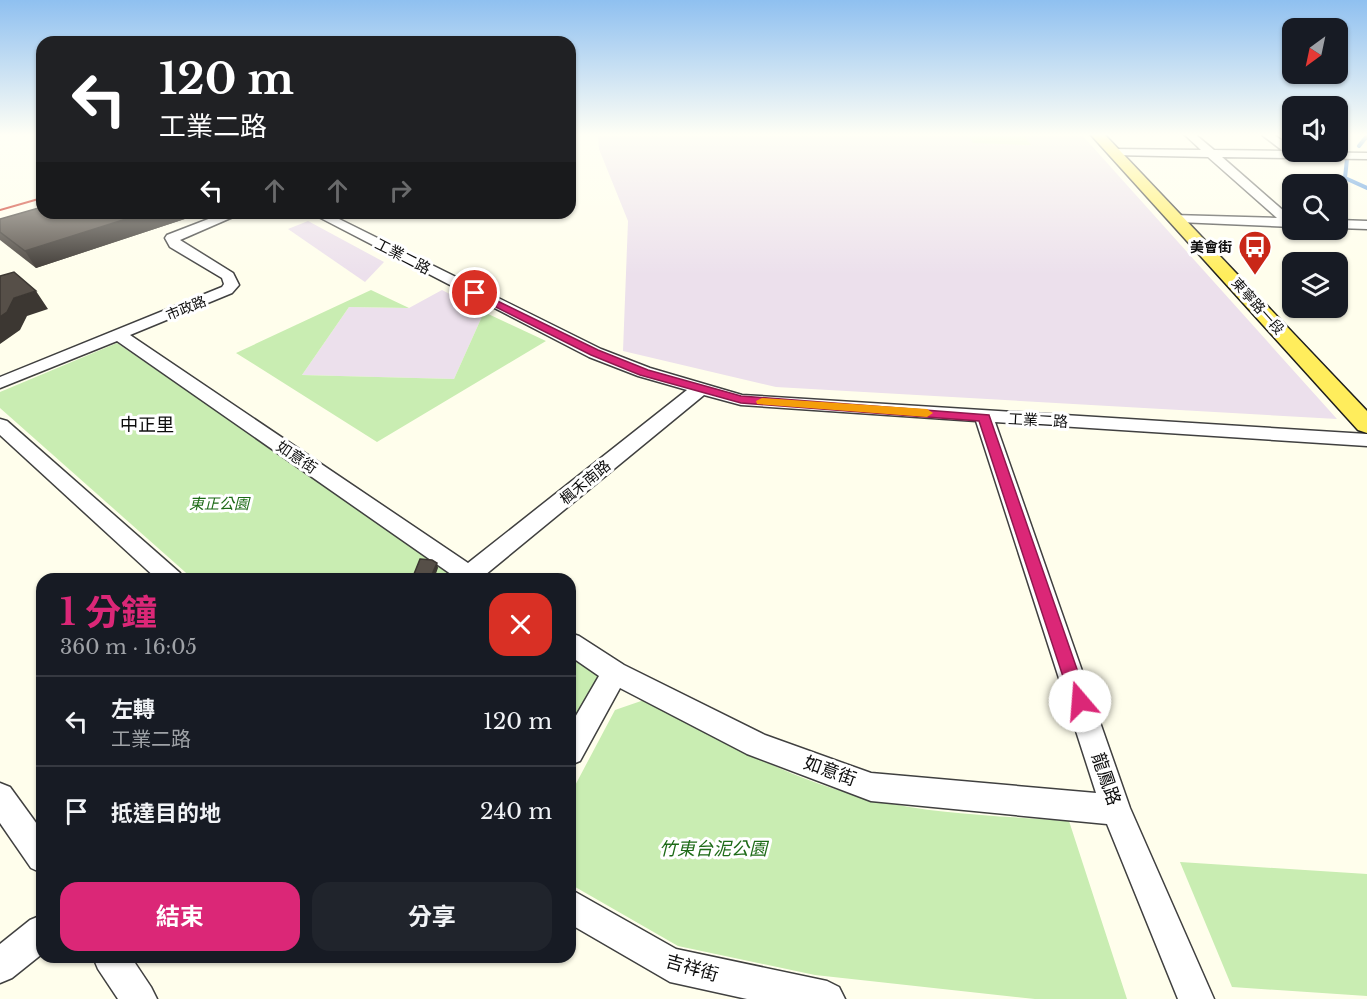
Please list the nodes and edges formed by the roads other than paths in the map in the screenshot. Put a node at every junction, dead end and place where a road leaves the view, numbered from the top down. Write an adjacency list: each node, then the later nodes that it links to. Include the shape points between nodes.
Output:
1 (1143, 182): 4 (main road, 東寧路一段)
2 (1244, 182): 3 (street)
3 (1282, 215)
4 (1178, 218): 7 (street); 15 (main road, 東寧路一段)
5 (220, 219): 10 (street, 市政路, via 171,238 228,276 232,285 218,295)
6 (329, 219): 12 (street, 工業二路, via 595,353)
7 (1282, 223)
8 (1348, 224): 9 (street)
9 (1367, 225)
10 (119, 335): 11 (street, 市政路); 18 (street, 如意街)
11 (0, 383)
12 (700, 389): 13 (street, 工業二路, via 741,400); 19 (street, 楓禾南路)
13 (984, 417): 16 (street, 工業二路); 24 (street, 龍鳳路)
14 (0, 425): 17 (street)
15 (1367, 425)
16 (1367, 440)
17 (165, 573)
18 (466, 573)
19 (477, 573)
20 (576, 647): 21 (street, 如意街)
21 (615, 673): 22 (street); 24 (street, 如意街, via 757,745 871,787)
22 (576, 741)
23 (0, 797): 25 (street)
24 (1116, 810): 32 (street, 龍鳳路)
25 (36, 848)
26 (576, 909): 31 (street, 吉祥街, via 670,965)
27 (36, 937): 29 (street)
28 (114, 963): 30 (street)
29 (0, 966)
30 (139, 999)
31 (827, 999)
32 (1196, 999)

